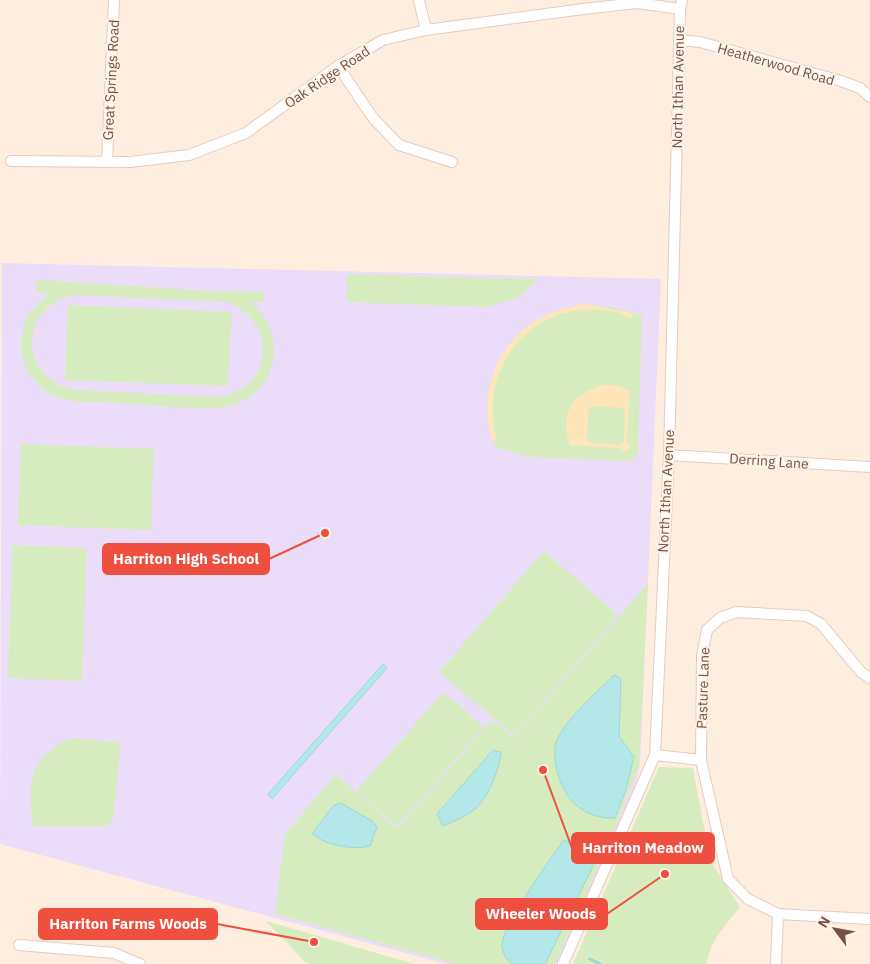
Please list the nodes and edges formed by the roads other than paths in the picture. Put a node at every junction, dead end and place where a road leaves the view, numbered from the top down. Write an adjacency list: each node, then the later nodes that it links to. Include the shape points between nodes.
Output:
1 (114, 0): 9 (street, Great Springs Road)
2 (419, 0): 4 (street)
3 (681, 5): 4 (street, Oak Ridge Road, via 638,3); 5 (street, North Ithan Avenue)
4 (426, 30): 6 (street, Oak Ridge Road, via 383,40)
5 (679, 40): 7 (street, Heatherwood Road, via 709,45 841,81 860,88); 11 (street, North Ithan Avenue)
6 (338, 66): 9 (street, Oak Ridge Road, via 246,133 189,154 153,161); 10 (street, via 373,118 399,146)
7 (870, 97)
8 (11, 161): 9 (street, Oak Ridge Road)
9 (107, 161)
10 (452, 162)
11 (669, 455): 12 (street, Derring Lane); 14 (street, North Ithan Avenue)
12 (870, 467)
13 (870, 678): 15 (street, Pasture Lane, via 861,672 821,624 807,616 736,612 720,618 707,630 702,656)
14 (655, 755): 15 (street); 20 (street, North Ithan Avenue)
15 (701, 760): 16 (street, Pasture Lane, via 728,879 748,899)
16 (778, 914): 17 (street); 21 (street)
17 (870, 919)
18 (19, 945): 19 (street, via 114,953)
19 (140, 964)
20 (563, 964)
21 (776, 964)

